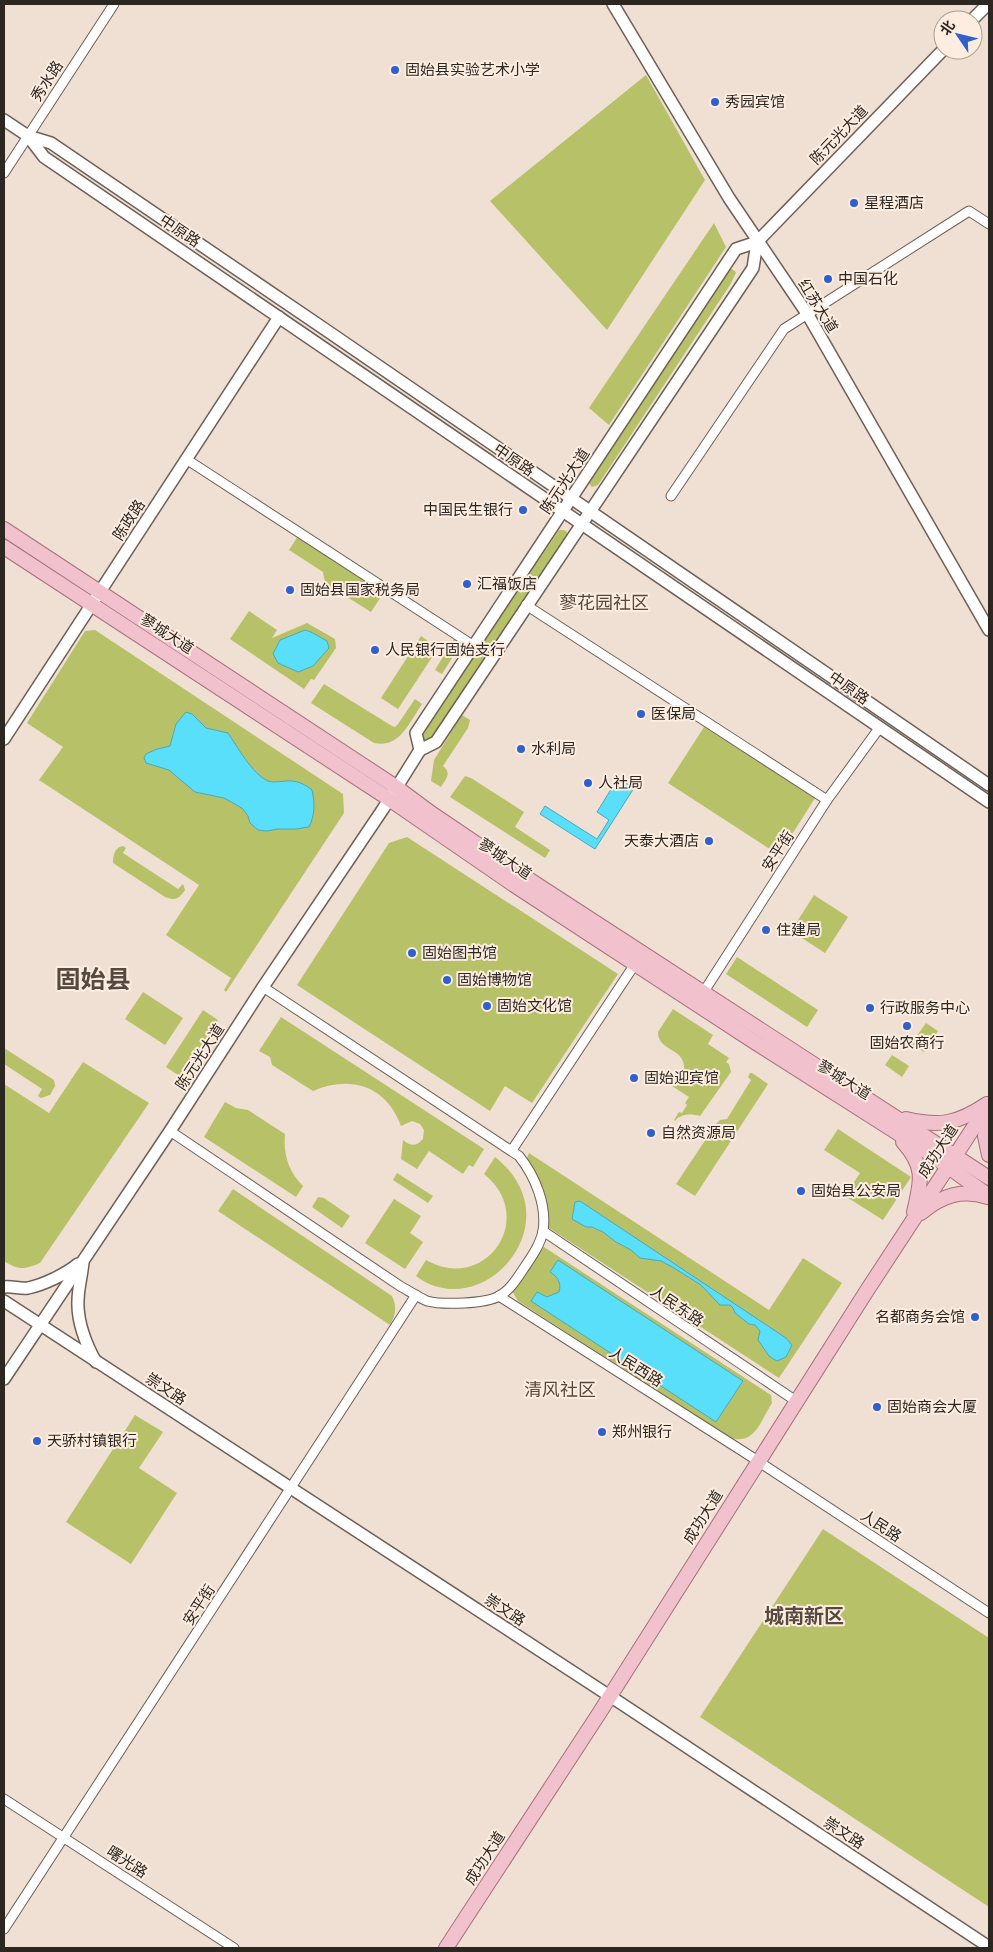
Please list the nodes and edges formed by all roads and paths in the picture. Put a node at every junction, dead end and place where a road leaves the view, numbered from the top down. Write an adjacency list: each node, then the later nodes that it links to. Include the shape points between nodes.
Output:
1 (114, 4): 5 (street, 秀水路)
2 (613, 4): 8 (main road, 红苏大道)
3 (933, 60): 8 (main road, 陈元光大道)
4 (4, 120): 5 (main road, 中原路)
5 (28, 136): 6 (street, 秀水路); 10 (main road, 中原路, via 44,157); 13 (main road, 中原路, via 51,142)
6 (4, 173)
7 (989, 224): 9 (street, via 969,212)
8 (757, 242): 9 (main road, 红苏大道); 13 (main road, 陈元光大道, via 736,249); 15 (main road, 陈元光大道, via 753,268)
9 (808, 315): 12 (street, via 784,329); 21 (main road, 红苏大道)
10 (279, 317): 11 (main road, 陈政路); 14 (main road, 中原路)
11 (186, 459): 19 (main road, 陈政路); 22 (street)
12 (671, 496)
13 (571, 500): 14 (main road, 陈元光大道); 15 (main road, 中原路)
14 (563, 512): 16 (main road, 中原路); 22 (main road, 陈元光大道)
15 (589, 512): 16 (main road, 陈元光大道); 26 (main road, 中原路)
16 (582, 524): 20 (main road, 陈元光大道); 23 (main road, 中原路)
17 (4, 529): 19 (main road, 蓼城大道)
18 (4, 546): 19 (main road, 蓼城大道)
19 (96, 598): 24 (main road, 陈政路); 27 (main road, 蓼城大道); 28 (main road, 蓼城大道)
20 (526, 605): 25 (main road, 陈元光大道, via 436,742); 29 (street)
21 (989, 630)
22 (474, 646): 25 (main road, 陈元光大道, via 416,733)
23 (880, 727): 29 (street, 安平街); 30 (main road, 中原路)
24 (4, 738)
25 (420, 750): 27 (main road, 陈元光大道)
26 (989, 785)
27 (396, 787): 28 (main road, 陈元光大道); 33 (main road, 蓼城大道)
28 (389, 800): 31 (main road, 蓼城大道); 32 (main road, 陈元光大道)
29 (827, 800): 33 (street, 安平街)
30 (989, 802)
31 (635, 964): 36 (main road, 蓼城大道); 38 (street)
32 (263, 987): 37 (main road, 陈元光大道); 38 (street)
33 (703, 993): 36 (main road, 蓼城大道)
34 (989, 1103): 36 (main road, via 948,1123); 40 (main road, 成功大道)
35 (989, 1110): 39 (main road, via 985,1136)
36 (894, 1123): 40 (main road, 蓼城大道); 43 (main road, via 919,1167)
37 (170, 1131): 45 (main road, 陈元光大道); 47 (street)
38 (512, 1150): 44 (street, via 525,1163 539,1192)
39 (989, 1155)
40 (951, 1160): 41 (main road, 蓼城大道); 42 (main road, 蓼城大道); 43 (main road, 成功大道)
41 (989, 1178)
42 (989, 1196): 43 (main road, via 949,1195)
43 (911, 1222): 53 (main road, 成功大道)
44 (543, 1231): 48 (street, via 530,1260 514,1283); 53 (street, 人民东路)
45 (84, 1260): 46 (main road, via 41,1284 26,1288); 50 (main road, 陈元光大道); 51 (main road, via 78,1311)
46 (4, 1287)
47 (416, 1296): 48 (street, via 443,1304); 55 (street, 安平街)
48 (499, 1296): 54 (street, 人民西路)
49 (4, 1301): 50 (main road, 崇文路)
50 (40, 1325): 51 (main road, 崇文路); 52 (main road, 陈元光大道)
51 (96, 1362): 55 (main road, 崇文路)
52 (4, 1379)
53 (796, 1401): 54 (main road, 成功大道)
54 (758, 1461): 56 (street, 人民路); 57 (main road, 成功大道)
55 (291, 1489): 57 (main road, 崇文路); 59 (street, 安平街)
56 (989, 1613)
57 (610, 1696): 61 (main road, 崇文路); 63 (main road, 成功大道)
58 (4, 1798): 59 (street, 曙光路)
59 (64, 1838): 60 (street, 安平街); 62 (street, 曙光路)
60 (4, 1929)
61 (989, 1947)
62 (234, 1948)
63 (446, 1948)

